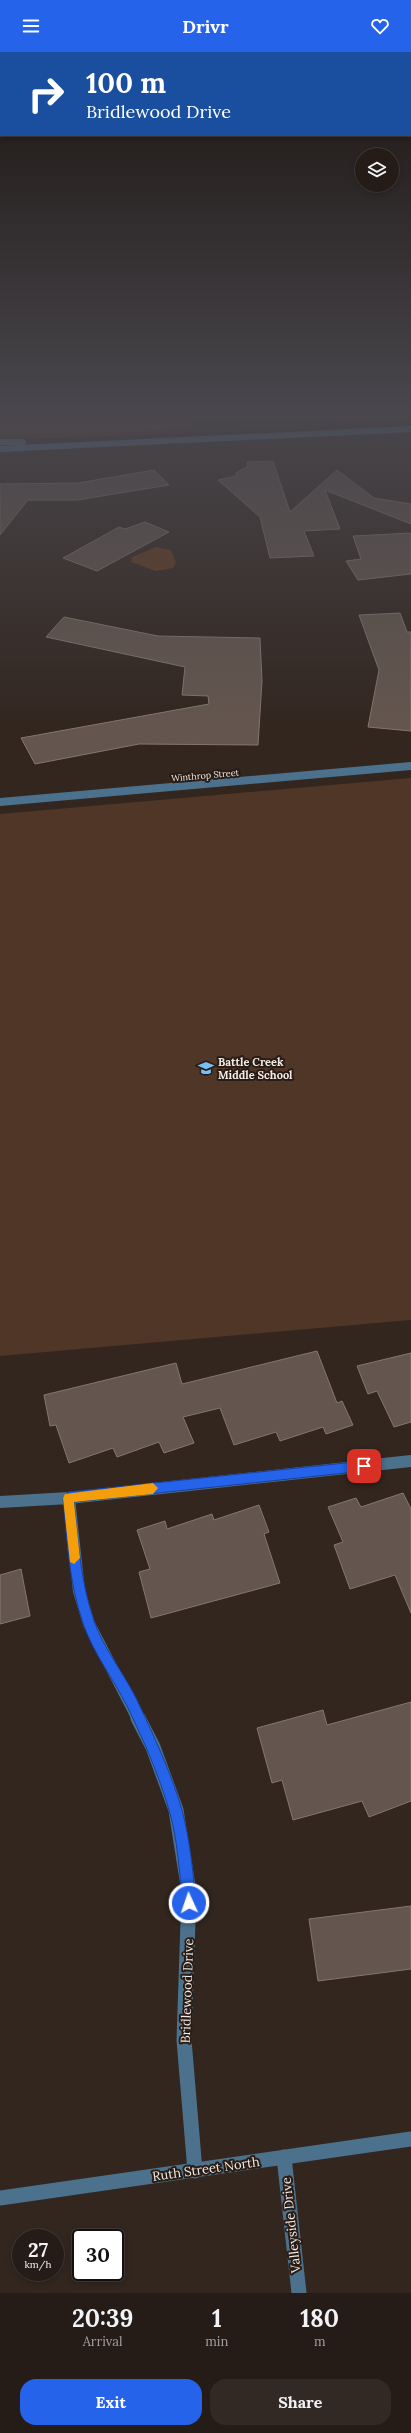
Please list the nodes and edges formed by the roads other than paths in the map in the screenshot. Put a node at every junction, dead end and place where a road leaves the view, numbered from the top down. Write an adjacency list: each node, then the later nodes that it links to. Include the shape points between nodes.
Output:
1 (411, 766): 2 (street, Winthrop Street)
2 (0, 802)
3 (411, 1460): 4 (street)
4 (68, 1498): 5 (street); 8 (street, Bridlewood Drive, via 79,1591 89,1624 152,1747 176,1810 183,1847 189,1892 184,2040)
5 (0, 1502)
6 (411, 2138): 7 (street, Ruth Street North)
7 (284, 2157): 8 (street, Ruth Street North); 10 (street, Valleyside Drive)
8 (194, 2171): 9 (street, Ruth Street North)
9 (0, 2198)
10 (299, 2293)

